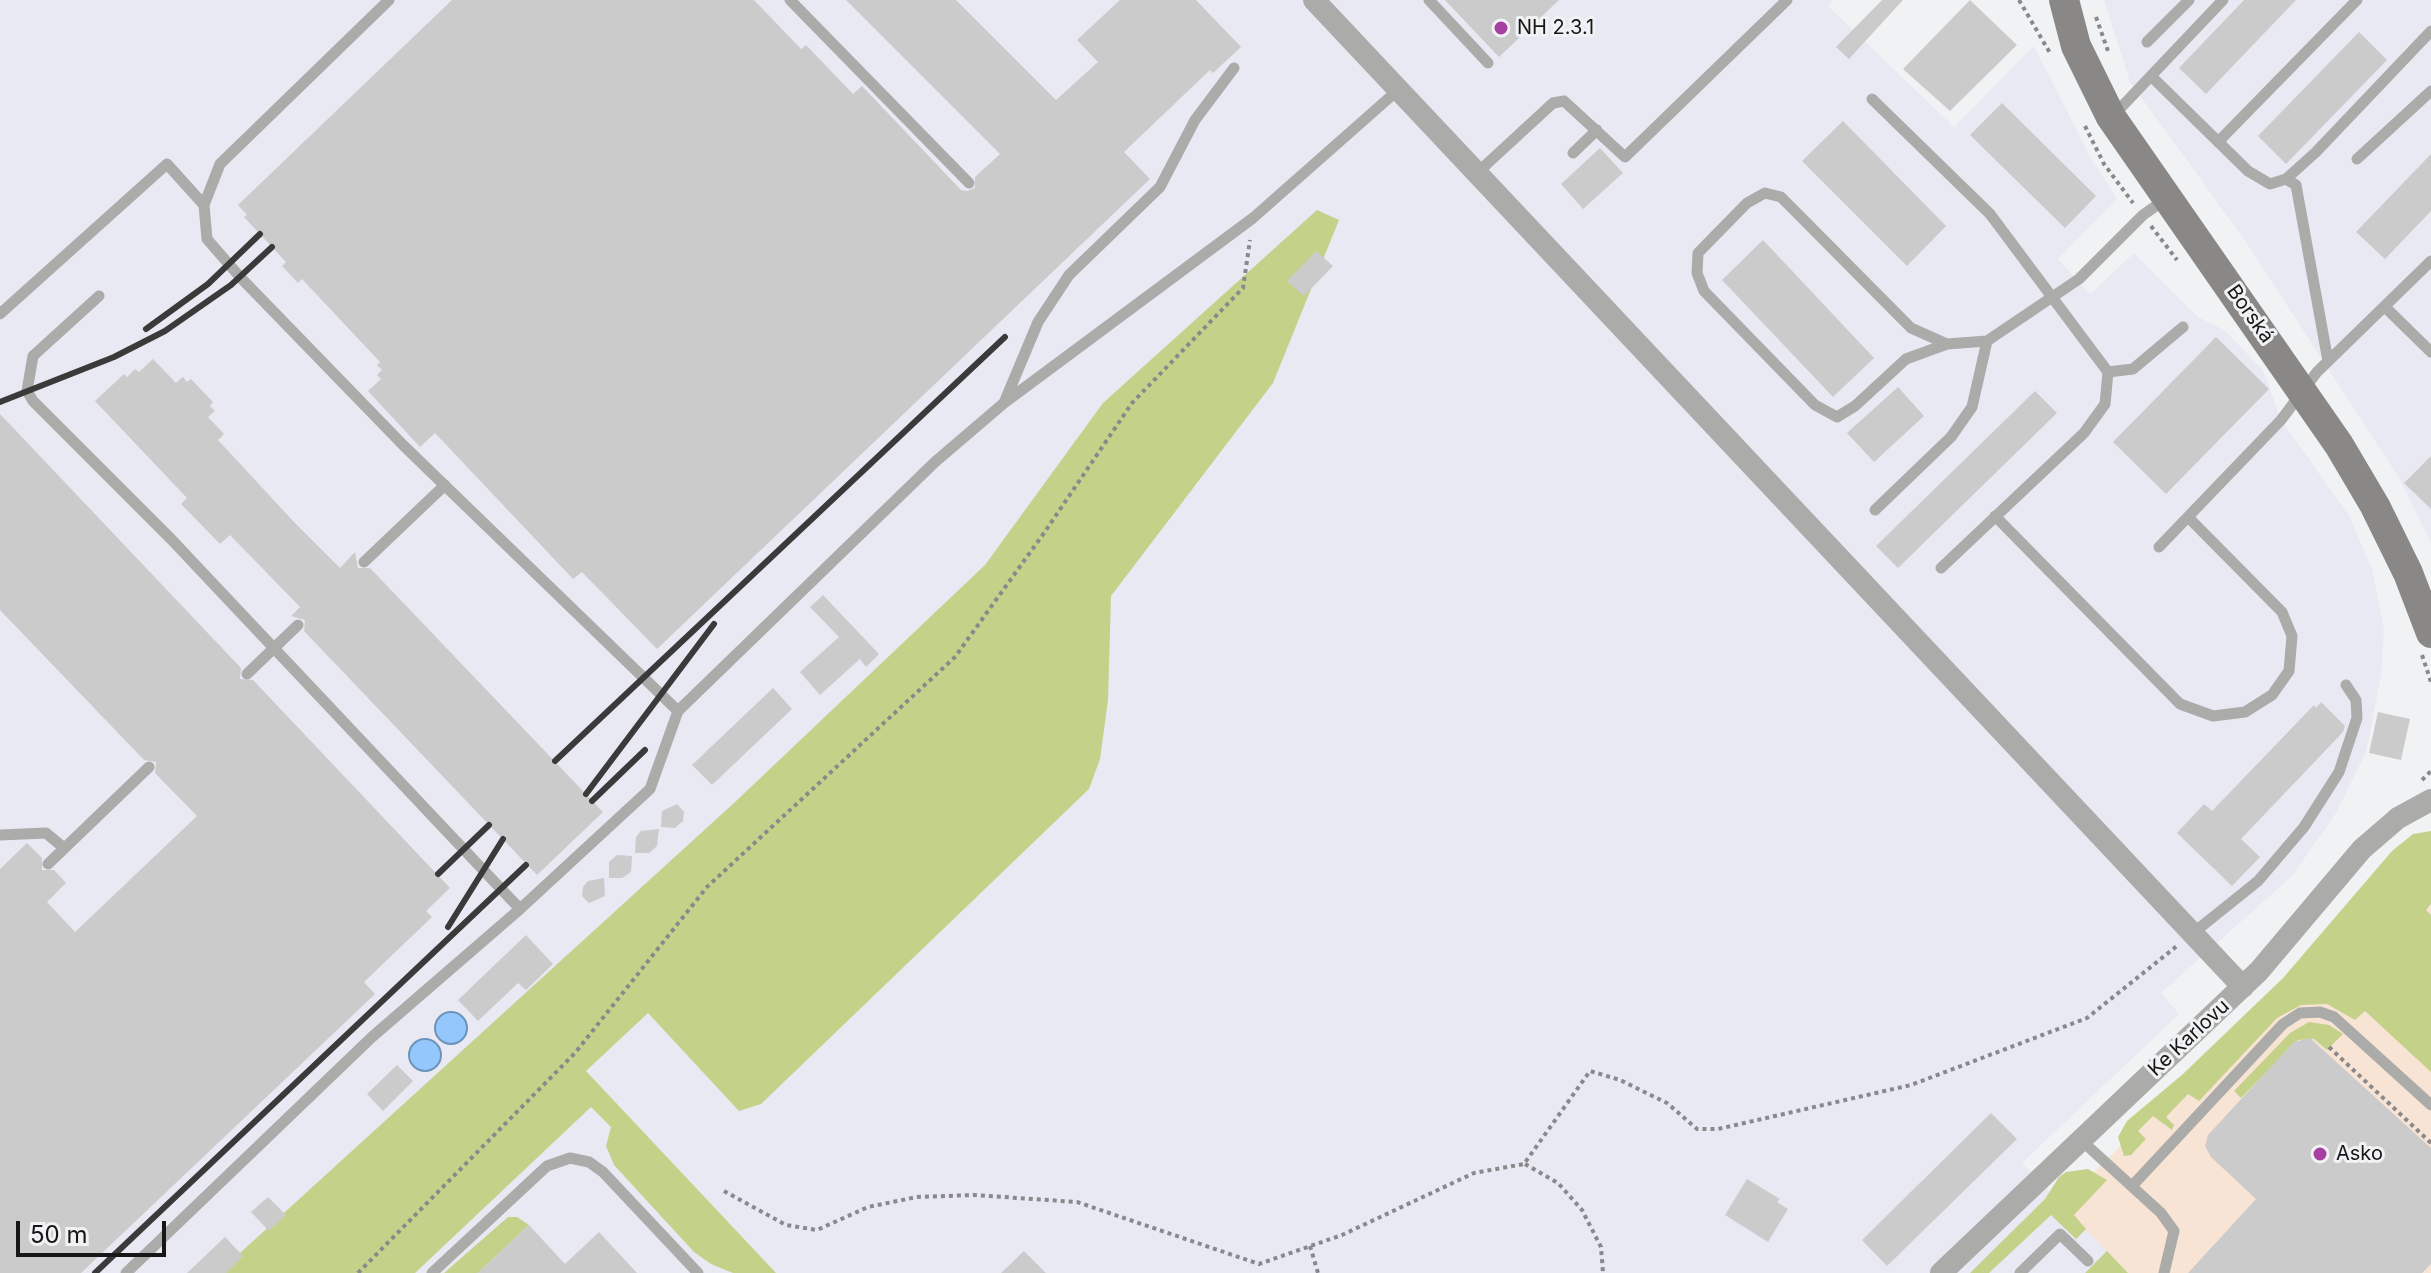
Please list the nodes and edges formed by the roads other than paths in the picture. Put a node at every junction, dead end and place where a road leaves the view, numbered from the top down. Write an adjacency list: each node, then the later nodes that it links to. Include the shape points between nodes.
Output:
1 (389, 0): 27 (lane, via 220,164)
2 (790, 0): 25 (lane)
3 (1314, 0): 15 (street)
4 (1429, 0): 12 (lane)
5 (1787, 0): 19 (lane, via 1625,157)
6 (2064, 0): 18 (street, Borská, via 2076,46)
7 (2189, 0): 11 (lane)
8 (2223, 0): 14 (lane)
9 (2357, 0): 20 (lane)
10 (2431, 31): 24 (lane)
11 (2147, 42)
12 (1488, 63)
13 (1234, 68): 40 (lane, via 1195,120 1160,187 1069,275 1038,322)
14 (2151, 76): 18 (lane); 20 (lane)
15 (1398, 90): 23 (street); 40 (lane, via 1253,218)
16 (2431, 91): 22 (lane)
17 (1872, 99): 30 (lane, via 1990,214)
18 (2111, 117): 26 (street, Borská)
19 (1597, 130): 21 (lane); 23 (lane, via 1572,105 1553,103)
20 (2218, 142): 24 (lane, via 2270,184)
21 (1573, 153)
22 (2357, 159)
23 (1477, 173): 60 (street)
24 (2286, 179): 37 (lane, via 2296,185)
25 (969, 183)
26 (2168, 198): 30 (lane); 39 (street, Borská)
27 (204, 205): 32 (lane, via 167,164); 41 (lane, via 207,239 228,265)
28 (2431, 261): 31 (lane)
29 (99, 296): 50 (lane, via 33,356 27,391)
30 (2051, 298): 34 (lane); 38 (lane)
31 (2385, 307): 36 (lane); 37 (lane)
32 (0, 314)
33 (2183, 327): 38 (lane, via 2133,369)
34 (1987, 341): 35 (lane); 42 (lane, via 1972,407 1951,437)
35 (1947, 344): 35 (lane, via 1911,328 1781,197 1765,193 1747,203 1698,253 1697,273 1704,291 1824,413 1837,417 1906,359)
36 (2431, 352)
37 (2328, 361): 39 (lane)
38 (2108, 372): 43 (lane, via 2105,404 2084,433)
39 (2303, 391): 44 (lane); 49 (street, Borská, via 2375,506)
40 (1004, 403): 53 (lane, via 935,462)
41 (445, 485): 46 (lane); 53 (lane)
42 (1875, 510)
43 (1995, 516): 44 (lane, via 2180,704 2213,716 2245,712 2272,695 2289,671 2292,636 2282,612); 47 (lane)
44 (2188, 517): 45 (lane)
45 (2159, 547)
46 (364, 562)
47 (1941, 568)
48 (298, 625): 50 (lane)
49 (2431, 633)
50 (274, 648): 51 (lane); 59 (lane)
51 (247, 674)
52 (2346, 685): 60 (lane, via 2356,700 2357,718 2339,772 2258,881)
53 (678, 711): 59 (lane, via 650,789)
54 (149, 767): 57 (lane)
55 (2431, 800): 61 (street, Ke Karlovu, via 2398,818 2362,849)
56 (0, 835): 57 (lane, via 46,833)
57 (64, 848): 58 (lane)
58 (48, 864)
59 (520, 909): 66 (lane, via 372,1037)
60 (2191, 934): 61 (street)
61 (2243, 987): 63 (street, Ke Karlovu)
62 (2431, 1105): 64 (lane, via 2334,1017 2300,1013 2283,1024)
63 (2080, 1139): 64 (lane); 69 (street, Ke Karlovu)
64 (2132, 1186): 71 (lane, via 2174,1231)
65 (2088, 1261): 70 (lane, via 2060,1234)
66 (126, 1273)
67 (432, 1273): 68 (lane, via 547,1166 570,1158 603,1172)
68 (698, 1273)
69 (1941, 1273)
70 (2020, 1273)
71 (2164, 1273)

